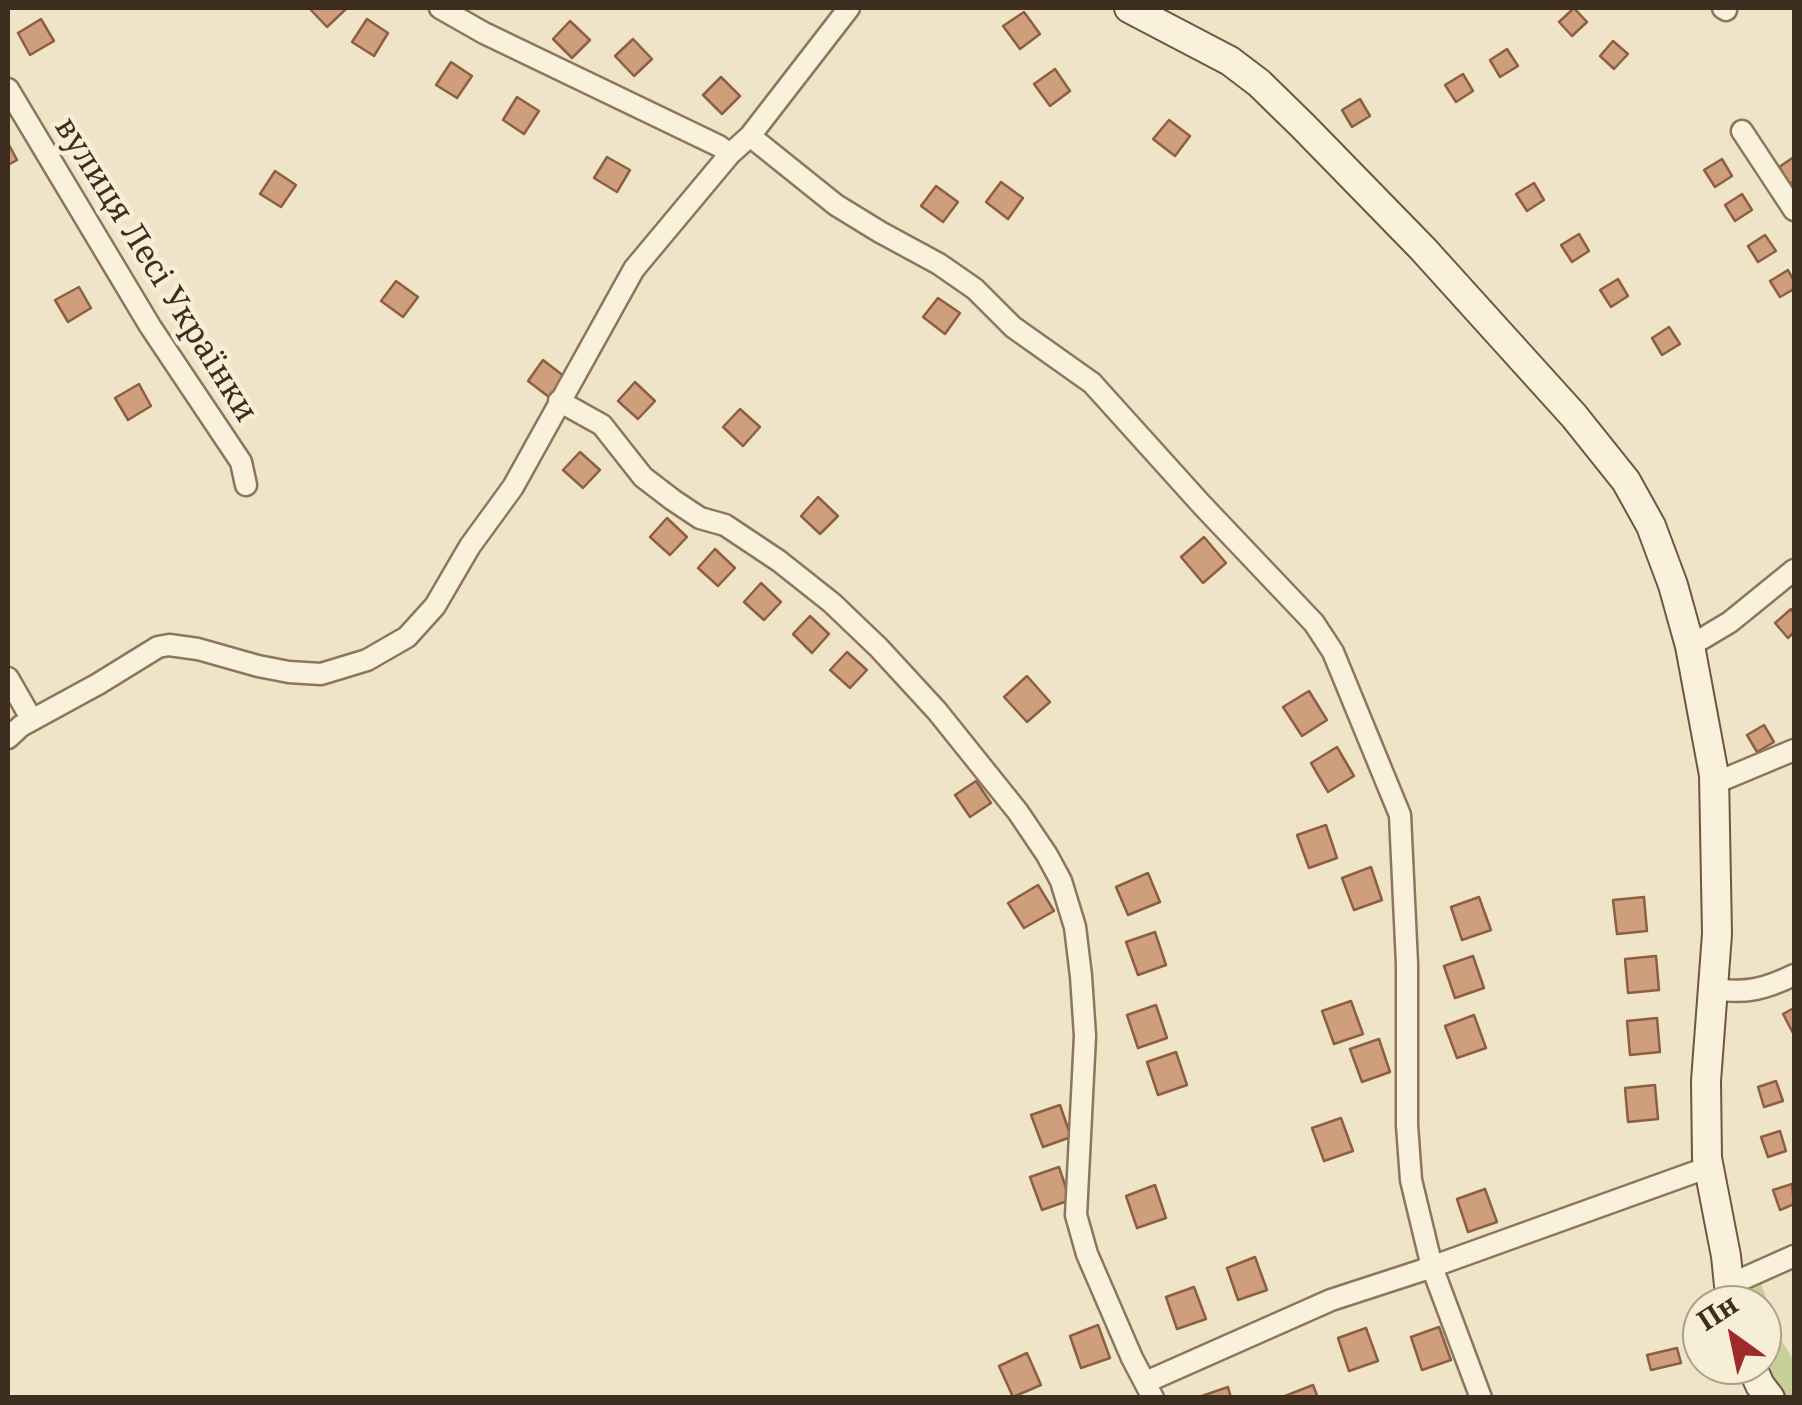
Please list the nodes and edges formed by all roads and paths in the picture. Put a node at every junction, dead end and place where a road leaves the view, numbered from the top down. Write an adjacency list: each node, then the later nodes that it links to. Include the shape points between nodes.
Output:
1 (440, 8): 7 (street)
2 (849, 8): 6 (street)
3 (1129, 8): 12 (street, via 1259,83 1423,249 1574,416 1626,481 1651,526)
4 (8, 89): 10 (street, вулиця Лесі Українки, via 240,462)
5 (1742, 132): 8 (street)
6 (750, 136): 7 (street); 22 (street, via 836,204 975,289 1013,327 1092,383 1314,623 1333,652 1400,815 1408,1144)
7 (730, 154): 9 (street, via 634,269)
8 (1794, 210)
9 (560, 400): 14 (street, via 513,487 407,637 367,660 322,674 169,645); 25 (street, via 602,425 643,477 673,500 725,525 832,603 937,711 1048,855 1075,928 1086,1036 1076,1215)
10 (246, 486)
11 (1794, 570): 12 (street)
12 (1690, 646): 17 (street)
13 (8, 678): 14 (street)
14 (32, 720): 15 (street)
15 (8, 738)
16 (1794, 750): 17 (street)
17 (1715, 783): 19 (street)
18 (1794, 975): 19 (street, via 1767,988)
19 (1713, 988): 20 (street)
20 (1709, 1167): 22 (street); 23 (street)
21 (1794, 1256): 24 (street)
22 (1432, 1268): 25 (street, via 1332,1300); 26 (street)
23 (1729, 1285)
24 (1746, 1285)
25 (1149, 1390)
26 (1480, 1398)

